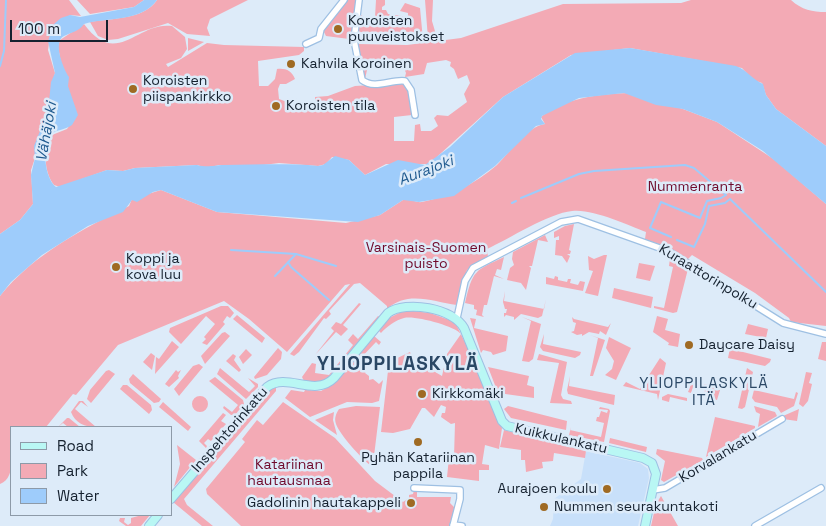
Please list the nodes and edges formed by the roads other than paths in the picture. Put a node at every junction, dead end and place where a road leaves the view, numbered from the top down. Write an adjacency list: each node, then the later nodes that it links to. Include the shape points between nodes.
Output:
1 (344, 0): 3 (street, via 321,28 319,38)
2 (359, 0): 4 (street, via 354,40 362,80 378,84 405,81 411,90)
3 (306, 44)
4 (415, 115)
5 (457, 318): 6 (street, Kuraattorinpolku, via 465,281 474,268 560,222 578,219 668,250 784,323); 10 (street, Kuikkulankatu, via 505,425 646,459 656,470); 11 (street, Inspehtorinkatu, via 413,306 397,308 388,313 328,383 317,387 281,382 270,384)
6 (826, 334)
7 (782, 419): 10 (street, Korvalankatu, via 665,488)
8 (414, 488): 13 (street, via 460,490)
9 (821, 488): 17 (street)
10 (653, 490): 16 (street, Kuikkulankatu)
11 (172, 499)
12 (157, 516): 14 (street)
13 (453, 525): 15 (street)
14 (149, 526)
15 (462, 526)
16 (645, 526)
17 (754, 526)

